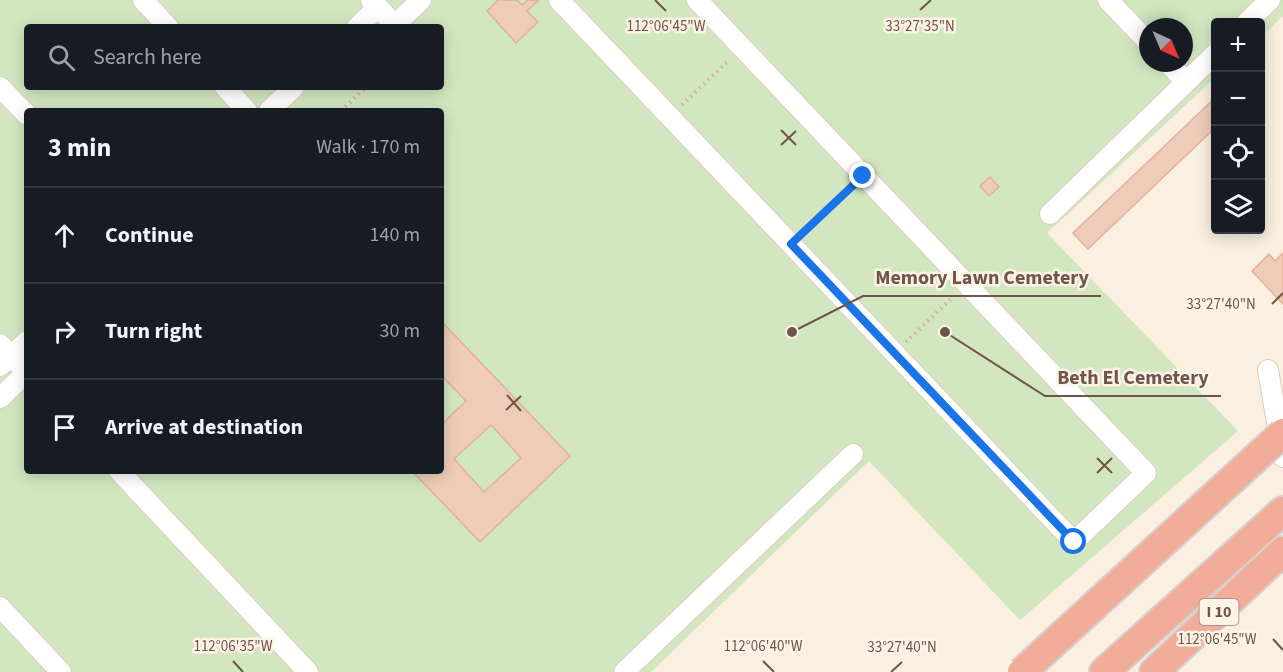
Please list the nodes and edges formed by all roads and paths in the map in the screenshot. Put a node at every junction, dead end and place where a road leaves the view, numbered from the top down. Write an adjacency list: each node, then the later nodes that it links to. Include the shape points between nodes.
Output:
1 (143, 0): 9 (street)
2 (421, 0): 12 (street)
3 (559, 0): 26 (street)
4 (696, 0): 14 (street)
5 (1108, 0): 13 (street)
6 (1270, 0): 8 (street)
7 (374, 4): 10 (street); 11 (street)
8 (1251, 18)
9 (165, 24)
10 (359, 24)
11 (393, 24)
12 (395, 24)
13 (1139, 33)
14 (742, 48): 26 (path); 27 (street)
15 (1211, 57): 17 (street)
16 (1177, 72): 17 (street)
17 (1186, 82): 28 (street)
18 (0, 87): 25 (street)
19 (228, 90): 22 (street)
20 (291, 90): 23 (street)
21 (363, 90): 24 (path)
22 (244, 108)
23 (272, 108)
24 (344, 108)
25 (24, 112)
26 (670, 116): 29 (street)
27 (863, 176): 29 (path); 30 (street)
28 (1050, 214)
29 (791, 244): 32 (street)
30 (967, 285): 32 (path); 32 (street, via 1146,473 1074,542)
31 (24, 343): 33 (street)
32 (894, 353)
33 (4, 356): 35 (street)
34 (1268, 370): 40 (street)
35 (24, 371)
36 (24, 376): 37 (street)
37 (0, 398)
38 (1283, 434): 48 (highway, bridge)
39 (852, 454): 47 (street)
40 (1283, 457)
41 (122, 474): 46 (street)
42 (1283, 511): 49 (highway)
43 (1283, 551): 50 (highway, I 10)
44 (0, 607): 45 (street)
45 (61, 672)
46 (308, 672)
47 (624, 672)
48 (1022, 672)
49 (1104, 672)
50 (1154, 672)

